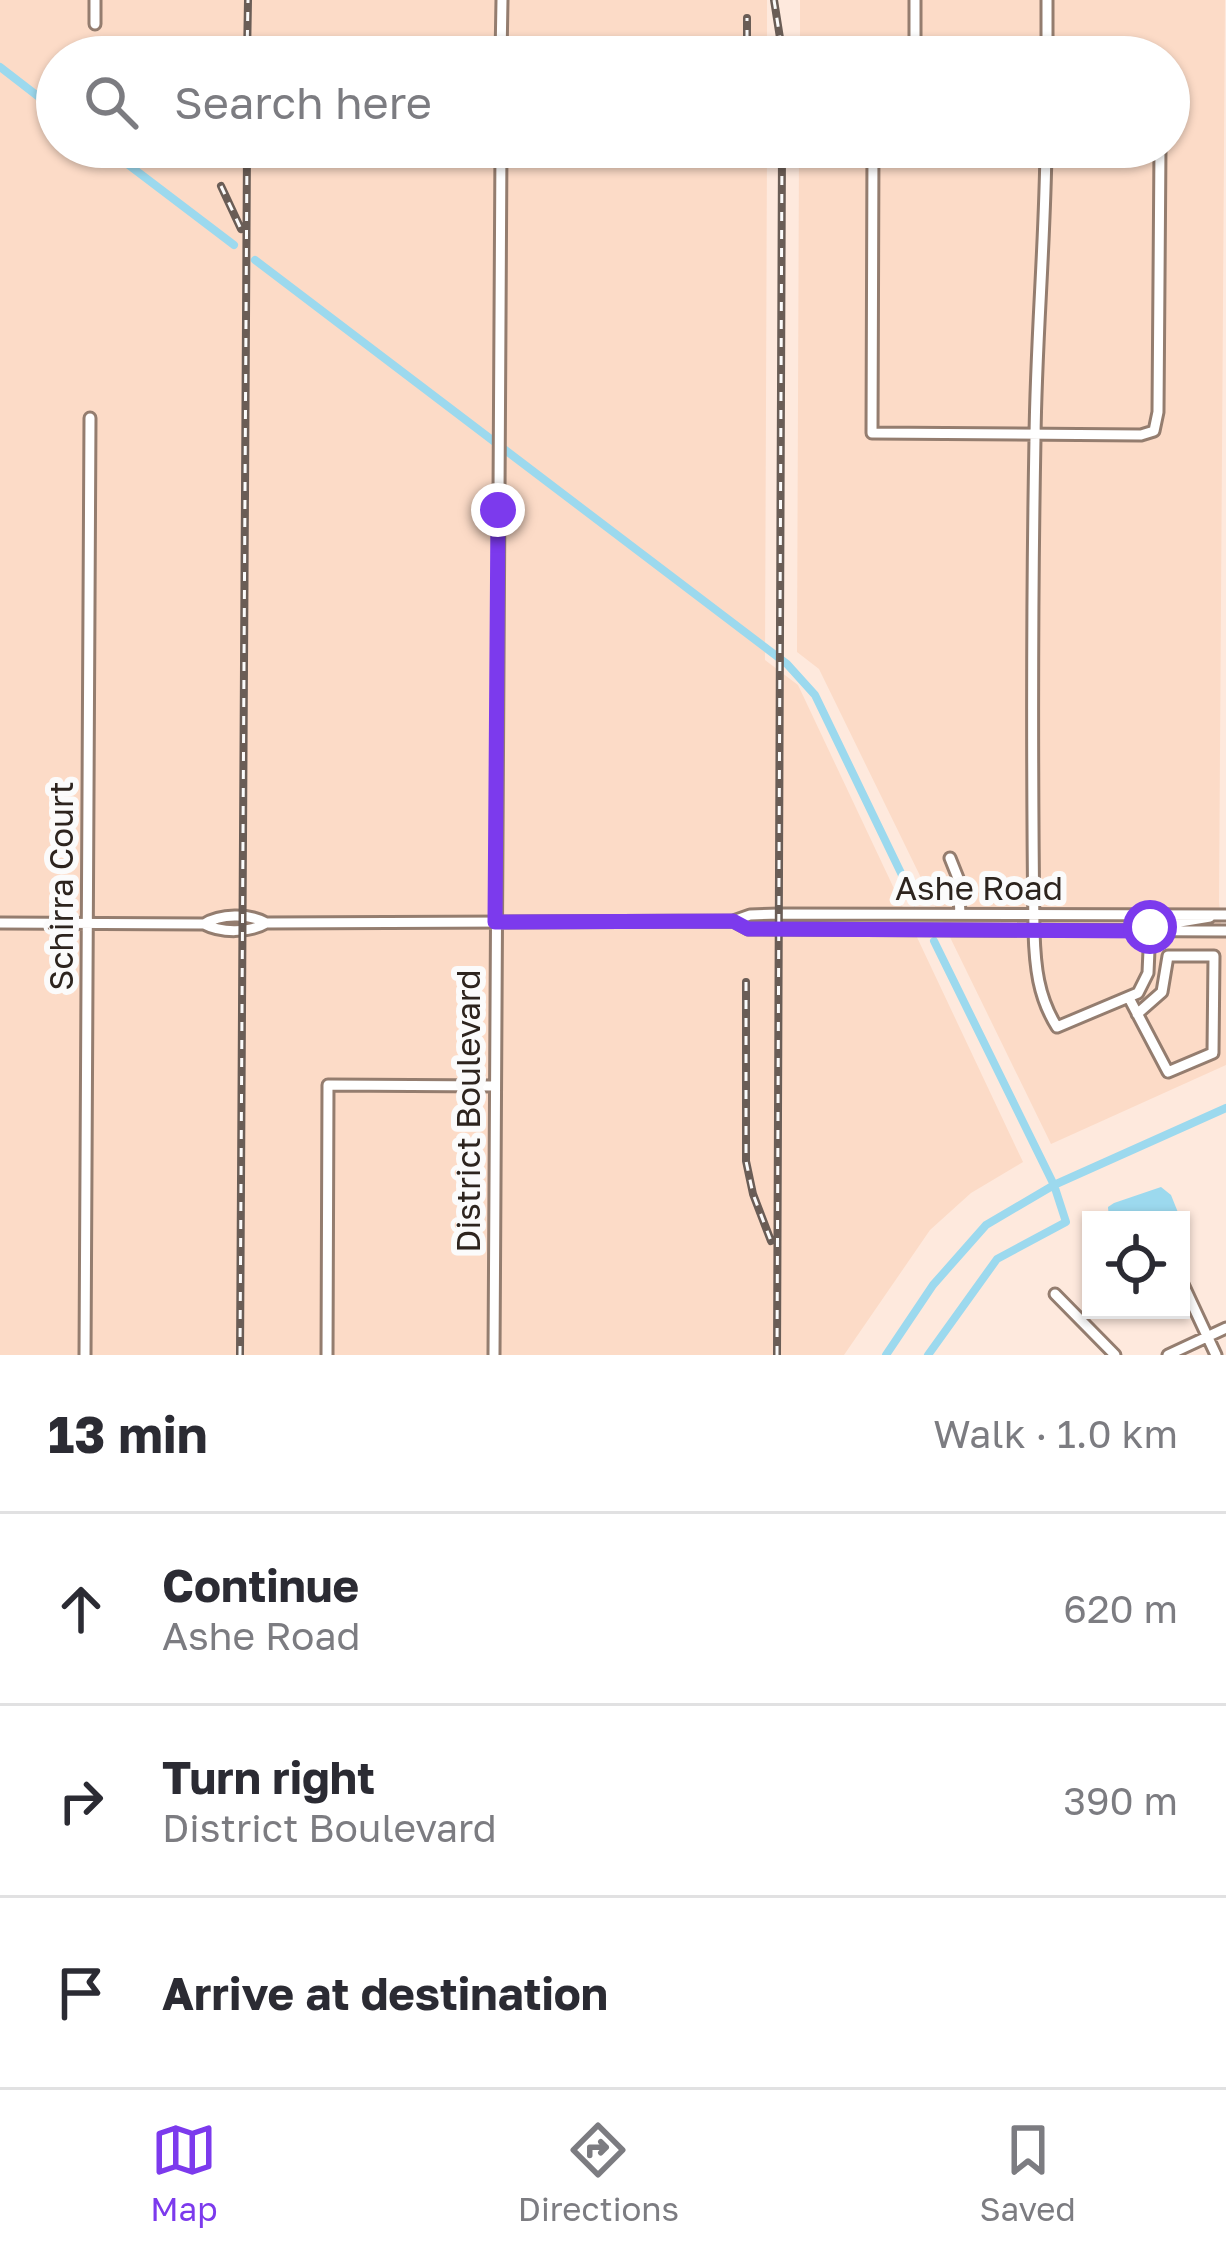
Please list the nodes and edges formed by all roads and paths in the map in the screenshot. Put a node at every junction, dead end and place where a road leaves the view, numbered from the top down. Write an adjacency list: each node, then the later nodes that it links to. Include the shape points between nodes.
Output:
1 (95, 0): 5 (street)
2 (502, 0): 6 (street)
3 (915, 0): 7 (street)
4 (1047, 0): 8 (street)
5 (95, 24)
6 (501, 36)
7 (915, 36)
8 (1046, 36)
9 (501, 168): 20 (street, District Boulevard)
10 (873, 168): 14 (street, via 872,433)
11 (1046, 168): 14 (street)
12 (1160, 168): 14 (street, via 1154,431)
13 (90, 418): 22 (street, Schirra Court)
14 (1034, 435): 17 (street)
15 (950, 858): 16 (street)
16 (959, 914): 17 (street, Ashe Road); 19 (street, Ashe Road)
17 (1034, 914): 18 (street, Ashe Road); 23 (street)
18 (1221, 915): 24 (street)
19 (733, 921): 20 (street, Ashe Road); 23 (street, Ashe Road, via 748,929)
20 (495, 922): 22 (street, Ashe Road, via 266,923 241,930); 28 (street, District Boulevard)
21 (0, 923): 22 (street, Ashe Road)
22 (86, 923): 33 (street, Schirra Court)
23 (1034, 931): 24 (street, Ashe Road); 26 (street, via 1043,1006 1057,1028)
24 (1149, 931): 25 (street, Ashe Road); 26 (street, via 1145,983)
25 (1226, 931)
26 (1129, 998): 27 (street)
27 (1137, 1014): 27 (street, via 1168,1072 1214,1052 1214,956 1168,956 1162,992)
28 (494, 1086): 34 (street, via 328,1085); 35 (street, District Boulevard)
29 (1054, 1294): 36 (street)
30 (1190, 1299): 32 (street)
31 (1226, 1328): 32 (street)
32 (1207, 1336): 37 (street); 38 (street)
33 (85, 1355)
34 (327, 1355)
35 (494, 1355)
36 (1115, 1355)
37 (1168, 1355)
38 (1216, 1355)

